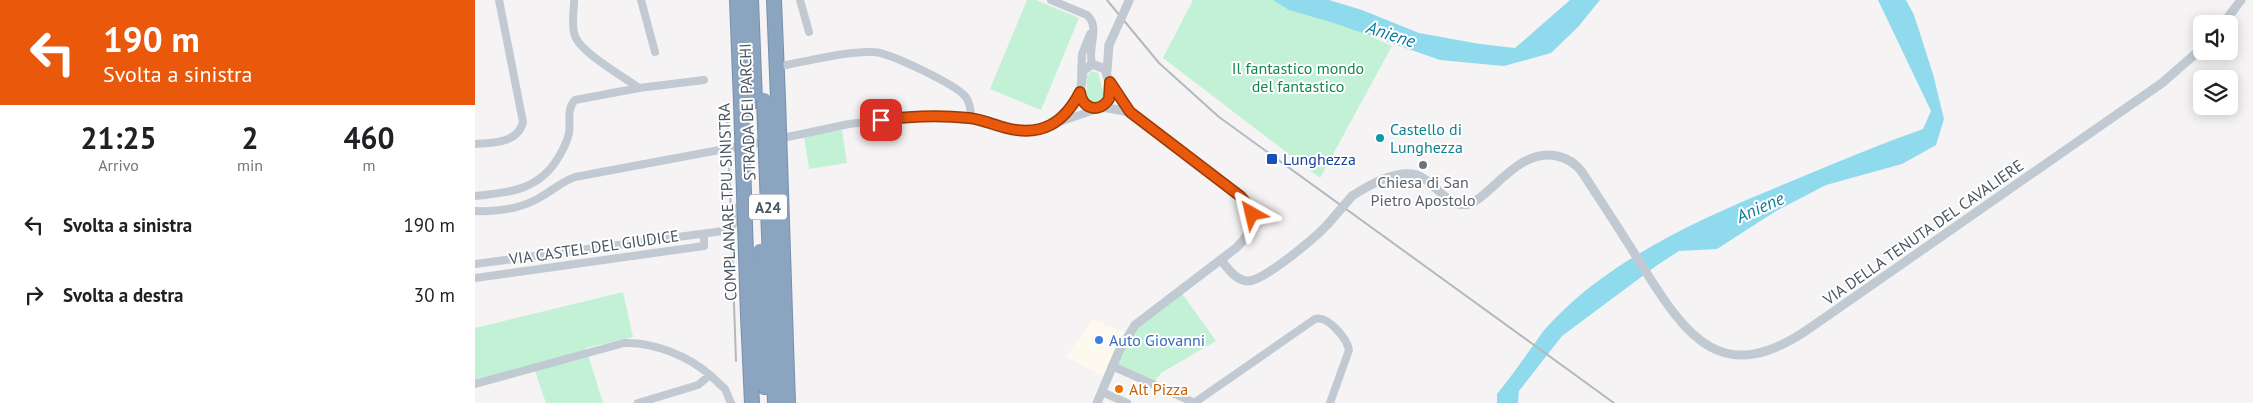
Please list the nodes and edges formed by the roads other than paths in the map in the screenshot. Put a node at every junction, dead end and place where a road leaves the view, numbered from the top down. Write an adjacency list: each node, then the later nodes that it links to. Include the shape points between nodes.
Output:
1 (499, 0): 31 (street, via 523,122 518,133 510,138)
2 (574, 0): 24 (street, via 577,40 592,55)
3 (641, 0): 16 (street)
4 (737, 0): 39 (highway, COMPLANARE TPU SINISTRA, bridge, via 741,102)
5 (751, 0): 26 (highway, STRADA DEI PARCHI / A24)
6 (761, 0): 26 (highway, STRADA DEI PARCHI / A24)
7 (775, 0): 26 (highway)
8 (800, 0): 14 (street)
9 (1051, 0): 13 (street, via 1087,15)
10 (1129, 0): 15 (street, bridge)
11 (2241, 0): 12 (street)
12 (2230, 15)
13 (1094, 28): 18 (street, via 1090,50); 21 (street, via 1082,54)
14 (809, 32)
15 (1109, 45): 18 (street); 20 (street)
16 (655, 52)
17 (2193, 56): 36 (street, VIA DELLA TENUTA DEL CAVALIERE, bridge, via 2166,80 1803,333 1772,350 1757,354 1743,356 1724,352 1706,345 1686,330 1579,169 1559,156 1542,155 1525,160 1478,199 1466,204 1453,202 1422,178 1411,174 1392,176 1353,196 1328,224 1257,280 1239,278)
18 (1094, 64): 20 (street); 21 (street, via 1083,70)
19 (786, 65): 29 (street, via 869,52 883,53 963,94 969,102)
20 (1107, 70): 23 (street)
21 (1081, 77): 25 (street)
22 (704, 80): 24 (street)
23 (1110, 82): 27 (street, via 1109,99); 28 (street)
24 (639, 88): 33 (street, via 575,100 570,107 567,142 547,175 508,193)
25 (1080, 92): 27 (street, via 1084,104 1089,108); 30 (street)
26 (766, 100): 39 (highway, STRADA DEI PARCHI / A24, bridge)
27 (1099, 108): 28 (street); 30 (street)
28 (1130, 112): 36 (street, via 1240,196 1250,208 1253,222 1249,233)
29 (971, 118): 30 (street, via 1018,130 1037,129); 32 (street, via 914,116 849,124)
30 (1058, 122)
31 (475, 144)
32 (738, 148): 34 (street, via 577,176 519,207); 35 (street, VIA CASTEL DEL GIUDICE, via 737,220 729,230)
33 (475, 196)
34 (475, 211)
35 (704, 234): 37 (street, VIA CASTEL DEL GIUDICE); 38 (street, VIA CASTEL DEL GIUDICE, via 704,246)
36 (1221, 260): 40 (street, via 1137,323)
37 (475, 264)
38 (475, 278)
39 (767, 315): 46 (highway, COMPLANARE TPU SINISTRA); 47 (highway, STRADA DEI PARCHI / A24); 48 (highway, STRADA DEI PARCHI / A24); 49 (highway)
40 (1113, 366): 43 (street); 52 (street)
41 (710, 375): 42 (street, via 695,363 669,352 640,343 624,343); 44 (street, via 698,384); 45 (street, via 725,389)
42 (475, 384)
43 (1102, 392): 50 (street); 51 (street)
44 (637, 403)
45 (731, 403)
46 (751, 403)
47 (765, 403)
48 (775, 403)
49 (788, 403)
50 (1097, 403)
51 (1127, 403)
52 (1194, 403): 53 (street, via 1320,318 1345,340 1349,350)
53 (1330, 403)

